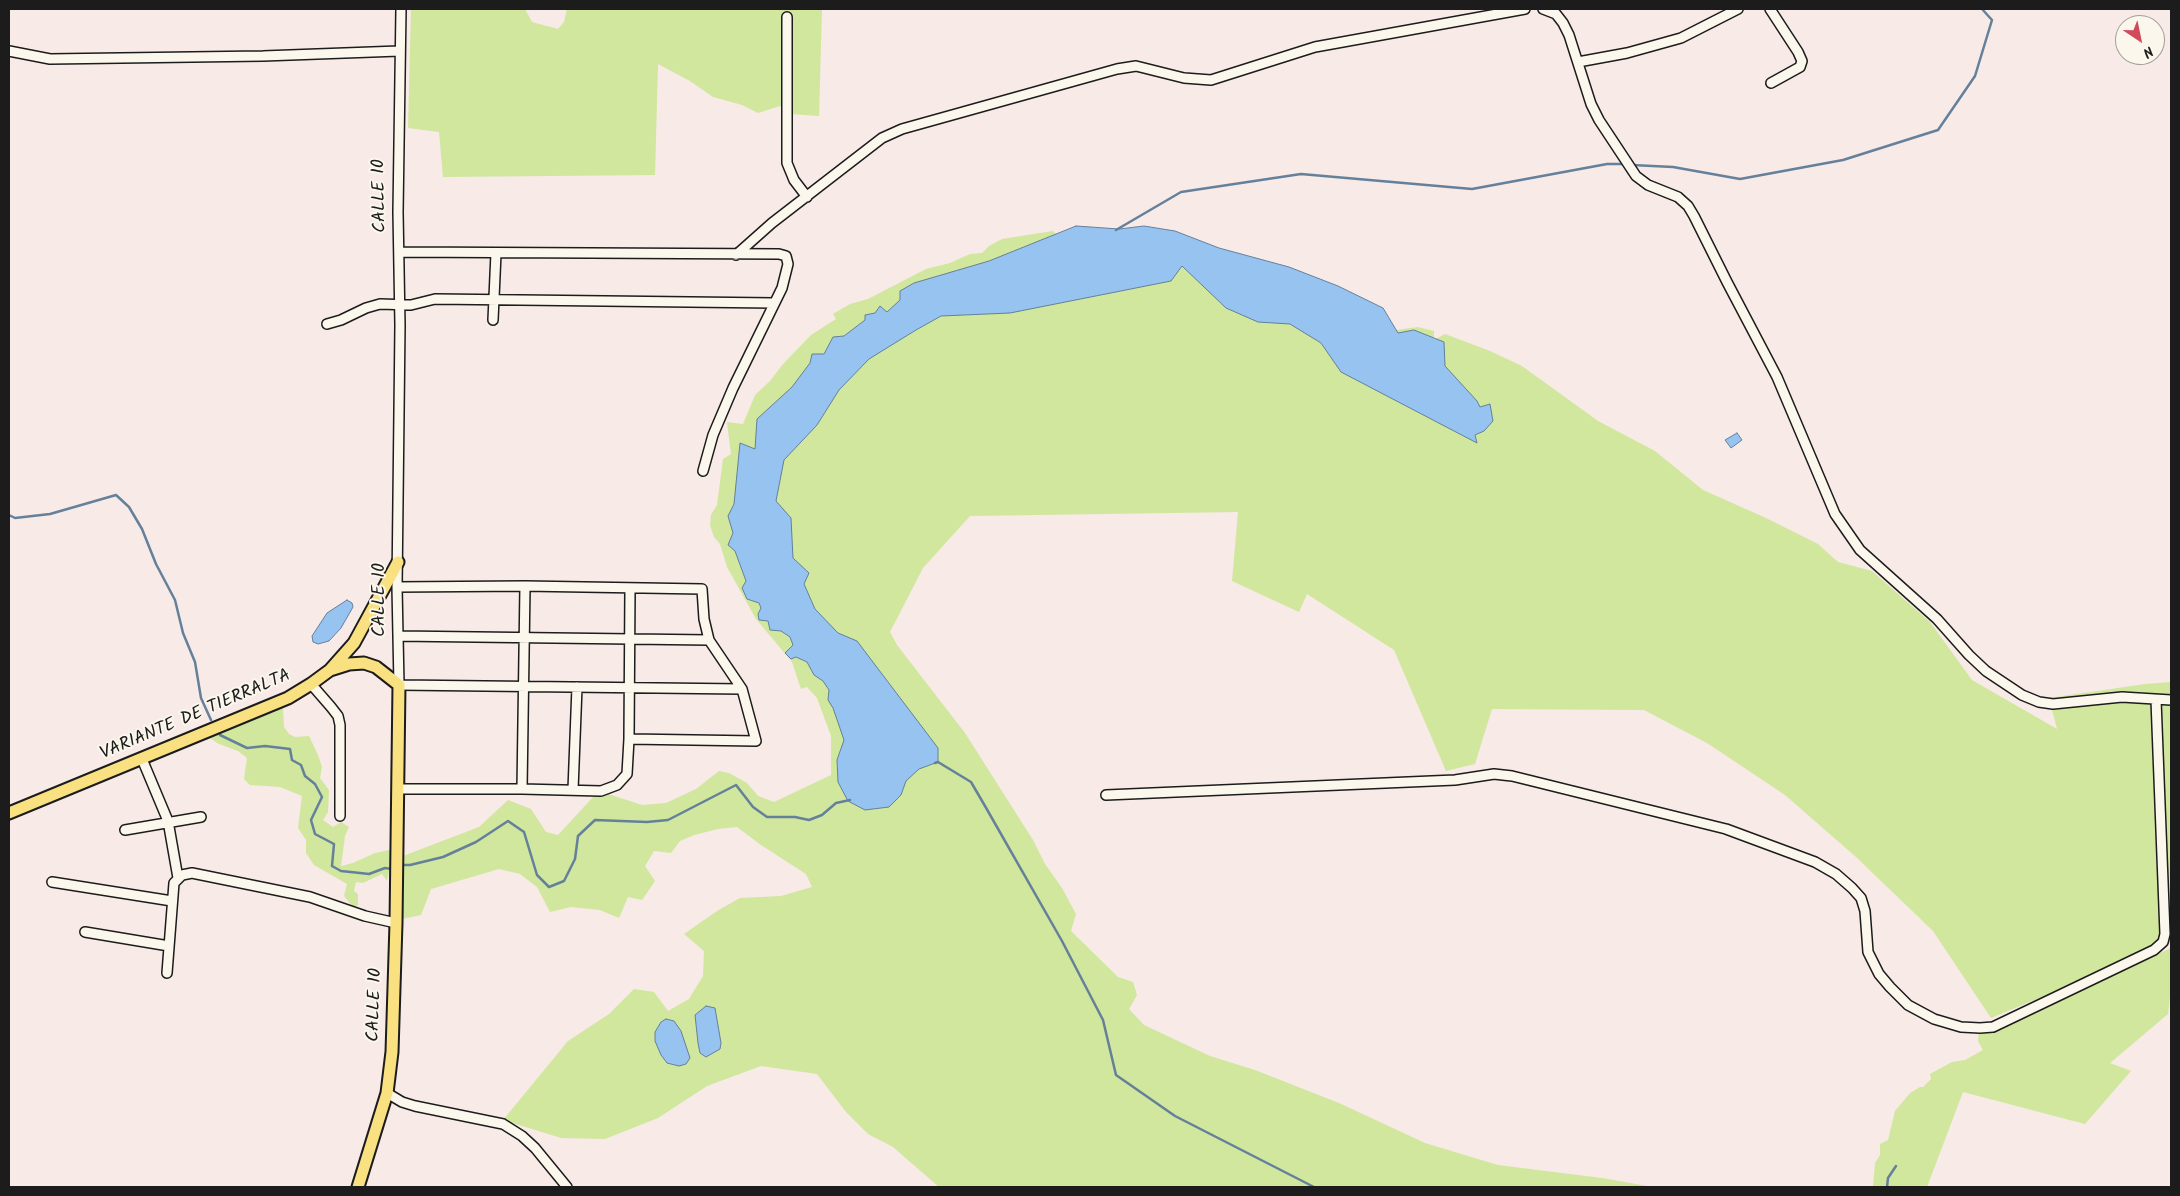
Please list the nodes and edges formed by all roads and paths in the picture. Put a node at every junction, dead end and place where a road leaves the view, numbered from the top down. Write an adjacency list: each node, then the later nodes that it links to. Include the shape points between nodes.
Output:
1 (401, 9): 8 (street, CALLE 10)
2 (1525, 9): 11 (street, via 1315,47 1211,80 1184,78 1136,66 1098,74 902,129 882,138)
3 (1543, 9): 9 (street, via 1556,14 1563,23)
4 (1738, 9): 9 (street, via 1681,38)
5 (1770, 9): 10 (street, via 1802,61 1800,67)
6 (787, 17): 11 (street, via 787,163)
7 (9, 51): 8 (street, via 50,59)
8 (399, 51): 12 (street, CALLE 10)
9 (1578, 62): 36 (street, via 1599,120 1636,176 1648,185 1678,197 1694,216 1777,377 1835,514 1860,550 1937,619 1986,671 2022,695 2053,704 2122,698)
10 (1771, 83)
11 (806, 197): 14 (street)
12 (400, 252): 13 (street); 17 (street, CALLE 10)
13 (496, 253): 14 (street); 15 (street)
14 (736, 255): 16 (street, via 786,256 788,264 782,288)
15 (494, 300): 16 (street); 17 (street, via 435,299 411,305); 18 (street)
16 (774, 303): 20 (street, via 720,419)
17 (399, 304): 19 (street, via 380,304); 21 (street, CALLE 10)
18 (492, 320)
19 (327, 324)
20 (703, 471)
21 (398, 562): 23 (street, CALLE 10); 29 (main road, VARIANTE DE TIERRALTA, via 354,643)
22 (525, 586): 23 (street); 24 (street); 26 (street)
23 (397, 587): 25 (street, CALLE 10)
24 (630, 588): 27 (street); 28 (street, via 702,589)
25 (398, 636): 26 (street); 31 (street, CALLE 10)
26 (524, 637): 27 (street); 32 (street)
27 (630, 639): 28 (street); 34 (street)
28 (709, 640): 35 (street)
29 (330, 670): 30 (main road, VARIANTE DE TIERRALTA); 31 (main road, via 364,663 376,667)
30 (312, 684): 39 (main road, VARIANTE DE TIERRALTA, via 288,698); 45 (street, via 332,707 340,725)
31 (399, 684): 32 (street); 41 (main road, CALLE 10)
32 (524, 686): 33 (street); 40 (street)
33 (576, 687): 34 (street); 42 (street)
34 (629, 688): 35 (street); 38 (street)
35 (742, 689): 38 (street, via 756,741)
36 (2156, 700): 37 (street); 43 (street, via 2166,934 2163,942 2154,950 1993,1027 1961,1027 1934,1019 1908,1005 1879,974 1868,952 1865,911 1861,898 1852,888 1815,862 1726,829 1494,774 1455,780)
37 (2171, 700)
38 (629, 739): 42 (street, via 627,774 617,785 601,791)
39 (142, 758): 44 (main road, VARIANTE DE TIERRALTA); 47 (street)
40 (522, 789): 41 (street); 42 (street)
41 (398, 790): 52 (main road, CALLE 10)
42 (573, 790)
43 (1106, 794)
44 (9, 813)
45 (340, 816)
46 (200, 817): 47 (street)
47 (168, 821): 48 (street); 49 (street)
48 (125, 830)
49 (178, 878): 51 (street, via 174,883); 52 (street, via 192,873 310,897 364,916)
50 (52, 882): 51 (street)
51 (172, 901): 54 (street)
52 (396, 923): 56 (main road, CALLE 10, via 392,1052)
53 (85, 932): 54 (street)
54 (169, 946): 55 (street)
55 (167, 972)
56 (387, 1093): 57 (main road, CALLE 10); 58 (street, via 415,1106 503,1124 535,1148)
57 (358, 1187)
58 (567, 1187)

